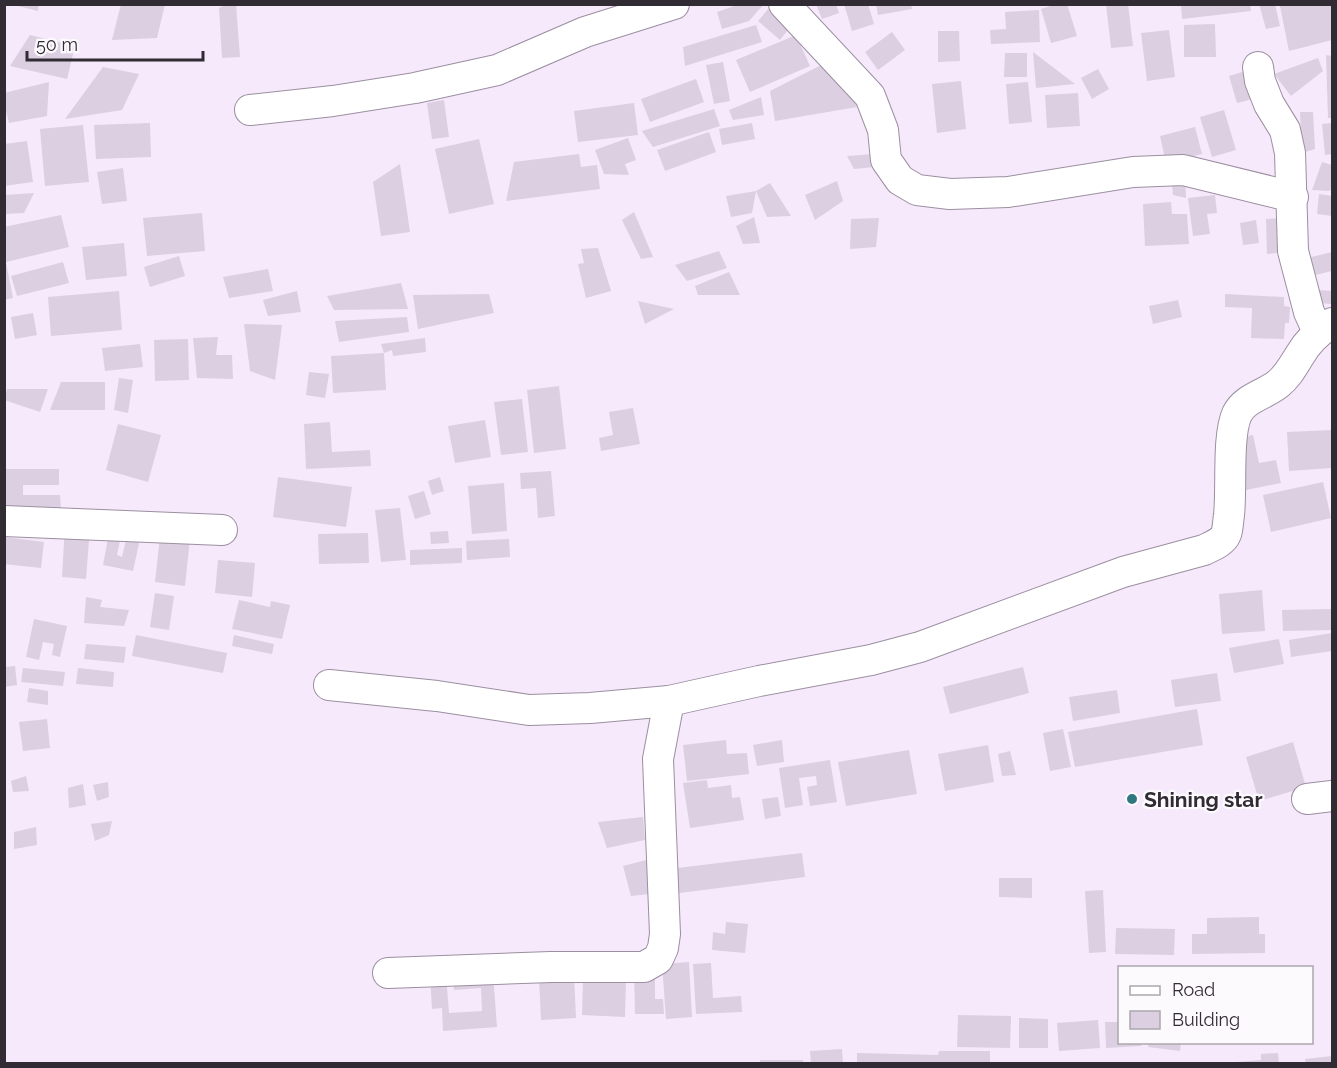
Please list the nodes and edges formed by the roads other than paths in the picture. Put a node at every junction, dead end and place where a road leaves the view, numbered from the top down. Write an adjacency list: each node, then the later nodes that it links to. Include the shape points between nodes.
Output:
1 (674, 4): 4 (street, via 585,32 496,70 415,88)
2 (784, 4): 5 (street, via 870,96 883,130 886,160 900,180 917,190 950,194 1008,192 1133,172 1183,170)
3 (1258, 67): 5 (street, via 1269,104 1285,130)
4 (250, 110)
5 (1293, 197): 6 (street, via 1293,251 1309,312)
6 (1325, 327): 10 (street, via 1278,384 1239,411 1232,439 1226,535 1217,544 1123,572 920,647)
7 (4, 521): 8 (street)
8 (222, 530)
9 (329, 685): 10 (street, via 529,710)
10 (669, 701): 11 (street, via 658,759 665,934 658,959 644,967)
11 (388, 973)

